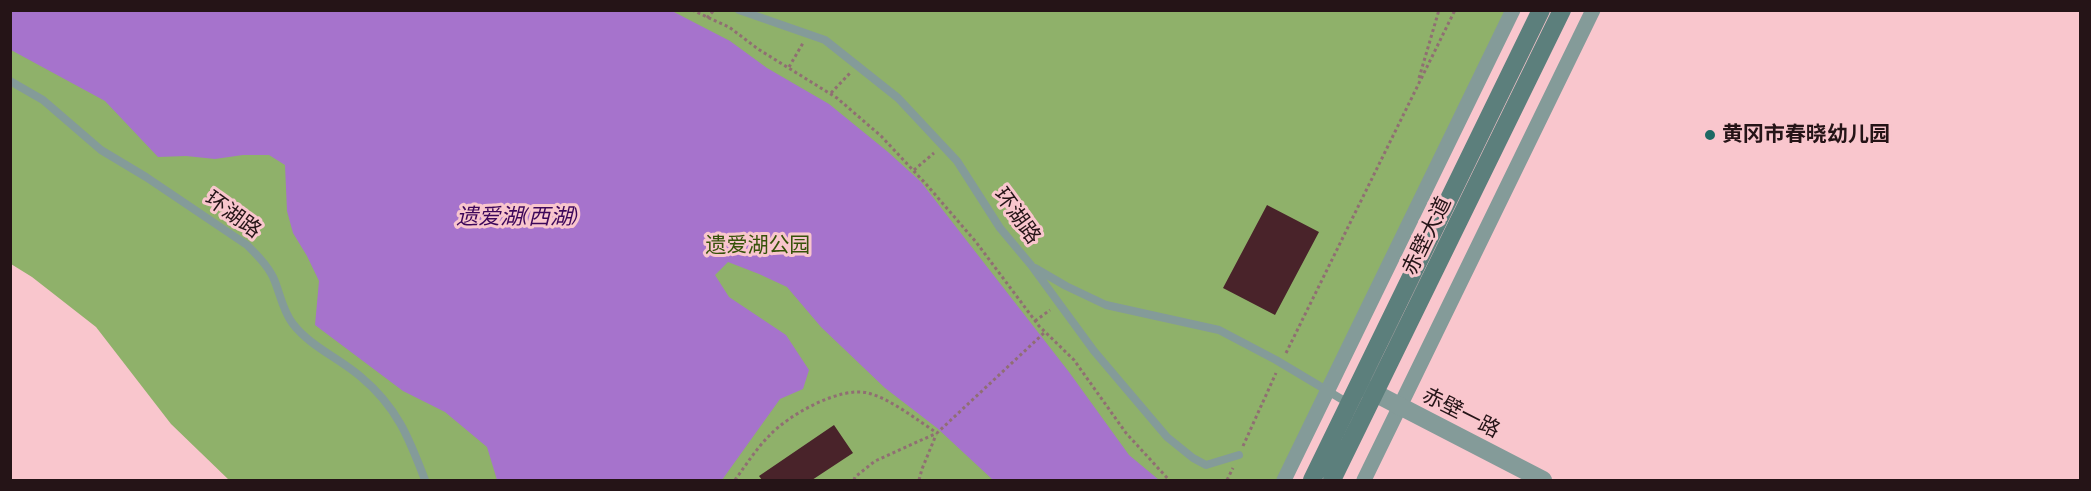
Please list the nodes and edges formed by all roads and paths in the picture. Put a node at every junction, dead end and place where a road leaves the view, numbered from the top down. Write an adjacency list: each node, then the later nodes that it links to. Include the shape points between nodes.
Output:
1 (693, 10): 10 (path)
2 (714, 10): 10 (path)
3 (739, 10): 11 (lane, 环湖路)
4 (1439, 10): 15 (path)
5 (1455, 10): 15 (path)
6 (1513, 10): 25 (street)
7 (1541, 10): 24 (main road, 赤壁大道)
8 (1562, 10): 24 (main road, 赤壁大道)
9 (1593, 10): 27 (street)
10 (707, 18): 13 (path, via 729,27)
11 (808, 33): 12 (lane, 环湖路, via 825,40); 13 (path)
12 (858, 65): 16 (path); 17 (lane, 环湖路, via 898,98)
13 (789, 67): 16 (path)
14 (10, 81): 30 (lane, 环湖路, via 42,100 101,150 247,245 273,277 291,322 309,341 360,376 388,403 408,436)
15 (1416, 88): 23 (path)
16 (831, 93): 18 (path)
17 (942, 146): 18 (path); 19 (lane, 环湖路, via 957,161 1000,228)
18 (914, 170): 21 (path, via 976,242)
19 (1030, 265): 20 (lane, 环湖路); 23 (lane, via 1106,305 1219,330)
20 (1059, 304): 21 (path); 29 (lane, 环湖路, via 1167,437 1206,465)
21 (1035, 321): 22 (path)
22 (1045, 332): 28 (path); 34 (path, via 1074,360 1126,433)
23 (1281, 363): 25 (lane); 29 (path)
24 (1367, 389): 26 (main road, 赤壁大道); 27 (street, 赤壁一路); 38 (main road, 赤壁大道)
25 (1328, 391): 26 (lane); 36 (street)
26 (1350, 404): 37 (main road, 赤壁大道)
27 (1400, 406): 39 (street); 40 (street, 赤壁一路)
28 (937, 433): 31 (path, via 881,399 856,391 786,420 762,443); 32 (path, via 875,461); 33 (path)
29 (1239, 455): 35 (path)
30 (425, 480)
31 (735, 480)
32 (854, 480)
33 (919, 480)
34 (1169, 480)
35 (1227, 480)
36 (1284, 480)
37 (1312, 480)
38 (1332, 480)
39 (1364, 480)
40 (1543, 480)

